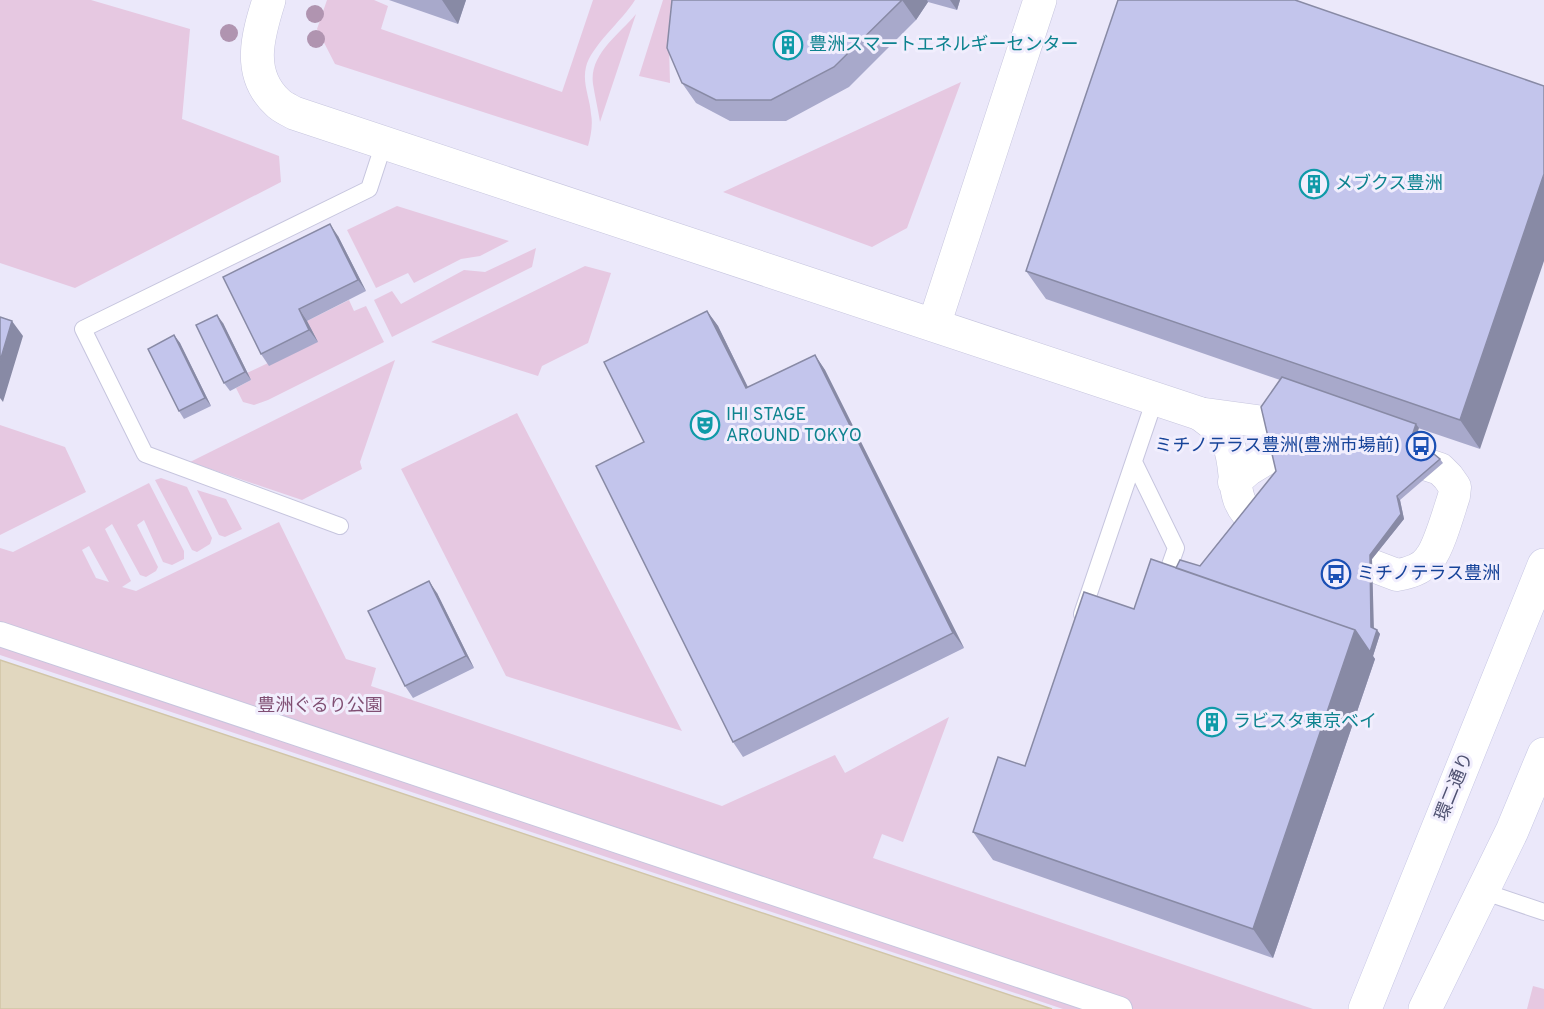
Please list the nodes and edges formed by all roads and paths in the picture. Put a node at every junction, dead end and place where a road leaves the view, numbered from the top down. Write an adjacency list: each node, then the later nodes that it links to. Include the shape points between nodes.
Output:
1 (269, 0): 3 (street, via 256,50 258,70 278,103 294,113)
2 (1040, 0): 4 (street)
3 (384, 143): 4 (street); 10 (lane, via 369,189 83,329 145,454)
4 (934, 325): 5 (street)
5 (1155, 399): 6 (street); 8 (lane)
6 (1198, 414): 7 (street); 9 (street, via 1215,426 1228,443)
7 (1312, 430): 9 (street); 9 (street, via 1440,469 1448,477 1455,487 1455,496 1431,558 1422,567 1397,575 1257,522 1246,515)
8 (1134, 462): 12 (lane, via 1176,548); 13 (lane)
9 (1234, 482)
10 (340, 526)
11 (1544, 565): 18 (street, 環二通り)
12 (1157, 603)
13 (1078, 626)
14 (0, 634): 19 (street)
15 (1544, 754): 16 (street)
16 (1482, 891): 17 (lane); 20 (street)
17 (1544, 912)
18 (1366, 1007)
19 (1120, 1009)
20 (1425, 1009)

